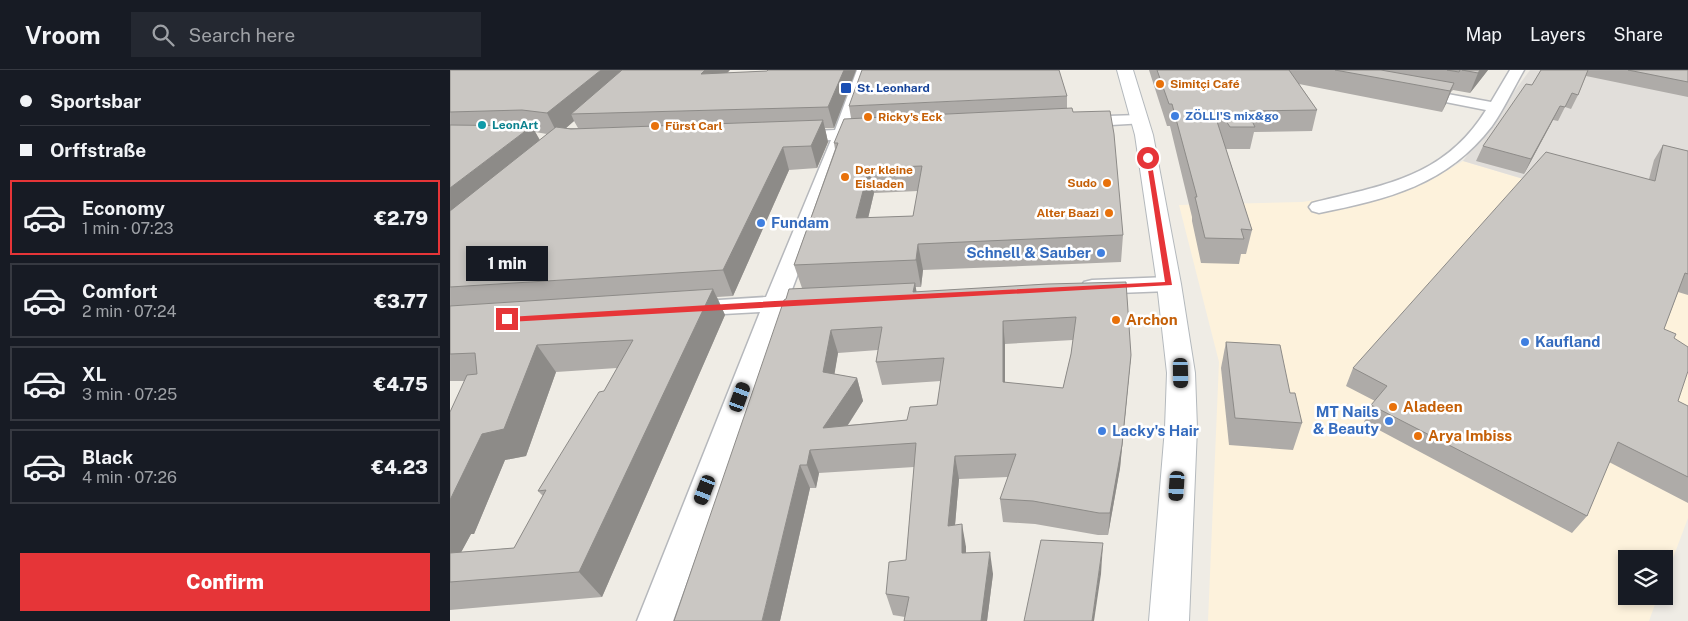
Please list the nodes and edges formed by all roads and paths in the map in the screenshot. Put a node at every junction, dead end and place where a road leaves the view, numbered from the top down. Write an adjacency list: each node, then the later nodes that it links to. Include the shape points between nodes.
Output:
1 (864, 70): 9 (street)
2 (1125, 70): 6 (main road)
3 (1517, 70): 5 (street)
4 (1404, 90): 5 (street)
5 (1494, 107): 11 (street, via 1472,140 1442,166 1418,180 1375,196)
6 (1139, 120): 7 (street); 12 (main road)
7 (1060, 123)
8 (892, 132): 9 (street)
9 (842, 135): 10 (street); 15 (street)
10 (772, 137)
11 (1319, 207)
12 (1169, 284): 13 (street); 18 (main road, via 1179,354 1181,406)
13 (1072, 288)
14 (834, 300): 15 (street)
15 (775, 303): 16 (street); 17 (street)
16 (667, 310)
17 (655, 621)
18 (1169, 621)

